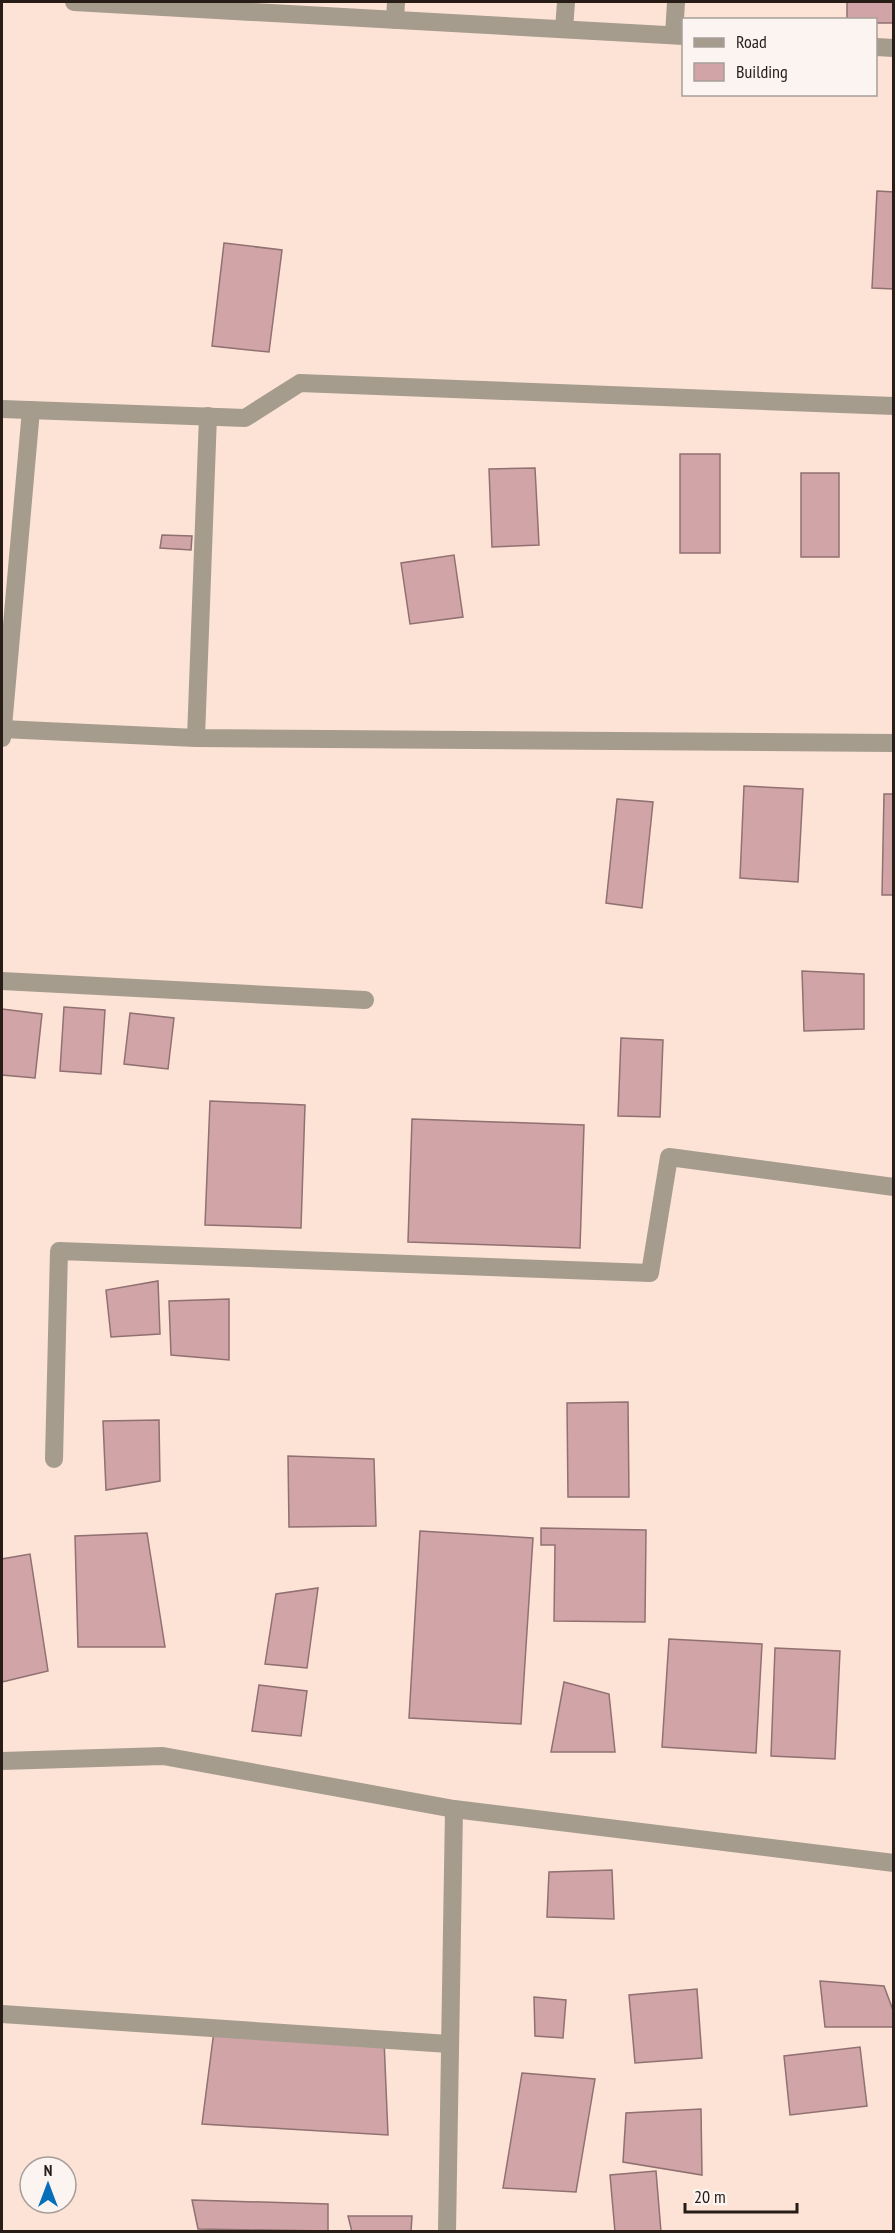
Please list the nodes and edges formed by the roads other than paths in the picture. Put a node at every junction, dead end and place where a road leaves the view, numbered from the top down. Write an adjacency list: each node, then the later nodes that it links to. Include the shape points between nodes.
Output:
1 (74, 2): 5 (street)
2 (396, 2): 6 (street)
3 (566, 2): 7 (street)
4 (676, 2): 8 (street)
5 (192, 5): 6 (street)
6 (395, 20): 7 (street)
7 (564, 29): 8 (street)
8 (679, 36)
9 (877, 47): 10 (street)
10 (894, 48)
11 (894, 406): 14 (street, via 300,383 245,418)
12 (2, 409): 13 (street)
13 (31, 410): 14 (street); 15 (street)
14 (208, 416): 17 (street)
15 (2, 729): 16 (street); 17 (street)
16 (2, 738)
17 (196, 738): 18 (street)
18 (894, 744)
19 (2, 981): 20 (street)
20 (365, 1000)
21 (894, 1187): 22 (street, via 669,1157 650,1273 59,1251)
22 (54, 1459)
23 (2, 1761): 24 (street, via 163,1756)
24 (454, 1809): 25 (street); 27 (street)
25 (894, 1863)
26 (2, 2014): 27 (street)
27 (449, 2044): 28 (street)
28 (447, 2232)

